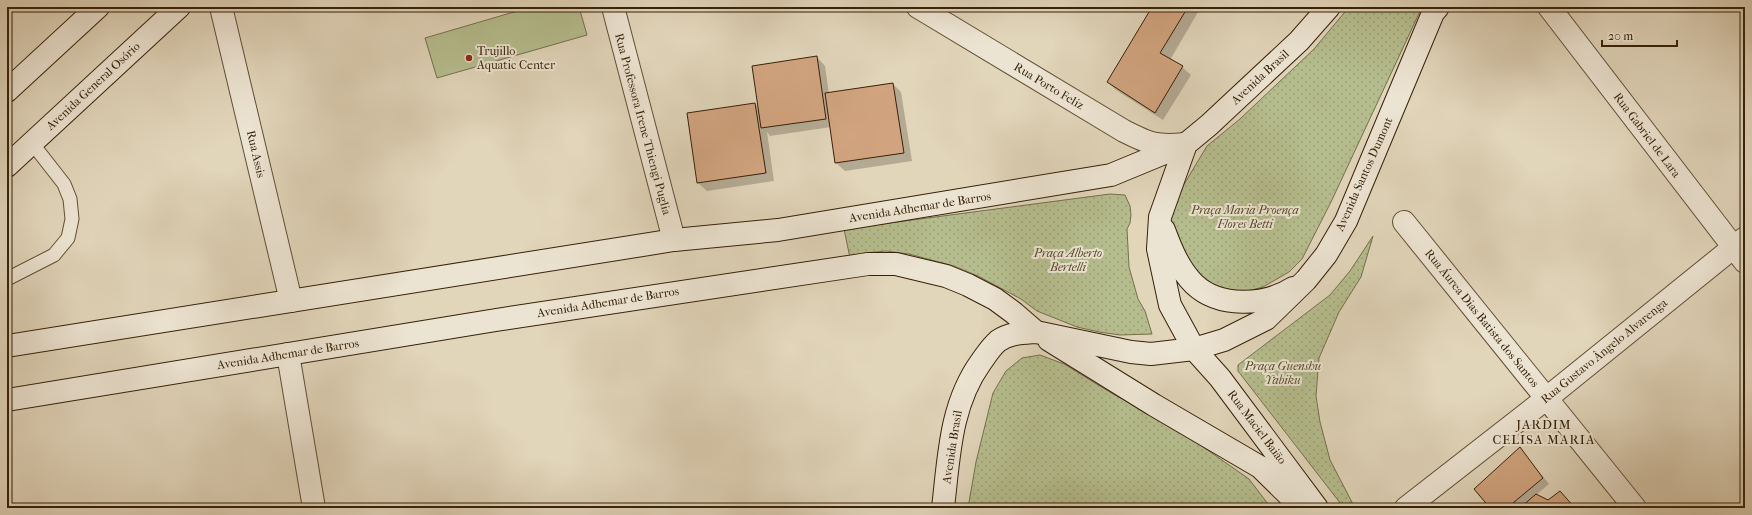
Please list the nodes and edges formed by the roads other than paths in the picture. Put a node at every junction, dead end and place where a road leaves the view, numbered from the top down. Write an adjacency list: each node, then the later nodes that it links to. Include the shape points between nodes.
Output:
1 (98, 7): 9 (main road)
2 (179, 7): 10 (main road, Avenida General Osório)
3 (221, 7): 19 (main road, Rua Assis)
4 (613, 7): 15 (main road, Rua Professora Irene Thiengi Puglia)
5 (918, 7): 11 (main road, Rua Porto Feliz, via 1124,131 1149,143 1164,146)
6 (1329, 7): 11 (main road, Avenida Brasil, via 1299,41)
7 (1438, 7): 18 (main road, Avenida Santos Dumont, via 1433,13 1346,221 1326,255)
8 (1549, 7): 16 (main road, Rua Gabriel de Lara)
9 (11, 81)
10 (32, 143): 12 (main road, Avenida General Osório); 17 (lane, via 64,184 70,199 72,219 68,238 54,255)
11 (1186, 144): 13 (main road, Rua Maciel Baião); 15 (main road, Avenida Adhemar de Barros, via 1111,175 778,230)
12 (7, 166)
13 (1160, 217): 18 (main road, via 1172,252 1195,284 1224,300 1245,302 1267,299 1287,292); 22 (main road, Rua Maciel Baião, via 1158,249 1170,305)
14 (1404, 222): 24 (main road, Rua Áurea Dias Batista dos Santos)
15 (674, 240): 19 (main road, Avenida Adhemar de Barros)
16 (1741, 249): 24 (main road, Rua Gustavo Ângelo Alvarenga)
17 (7, 279)
18 (1306, 280): 22 (main road, Avenida Santos Dumont, via 1266,319 1224,340)
19 (291, 301): 21 (main road, Avenida Adhemar de Barros)
20 (1036, 332): 22 (main road, Avenida Adhemar de Barros, via 1131,352 1151,354); 23 (main road, Avenida Adhemar de Barros, via 995,299 946,276 896,264 868,264); 27 (main road, Avenida Brasil, via 1016,333 999,341 973,373 959,403 951,436); 28 (main road, via 1260,467)
21 (7, 346)
22 (1194, 349): 29 (main road, Rua Maciel Baião, via 1220,378)
23 (288, 354): 25 (main road, Avenida Adhemar de Barros); 26 (main road)
24 (1547, 398): 30 (main road, Rua Gustavo Ângelo Alvarenga); 31 (main road, Rua Áurea Dias Batista dos Santos)
25 (7, 400)
26 (314, 508)
27 (943, 508)
28 (1302, 508)
29 (1317, 508)
30 (1406, 508)
31 (1635, 508)

